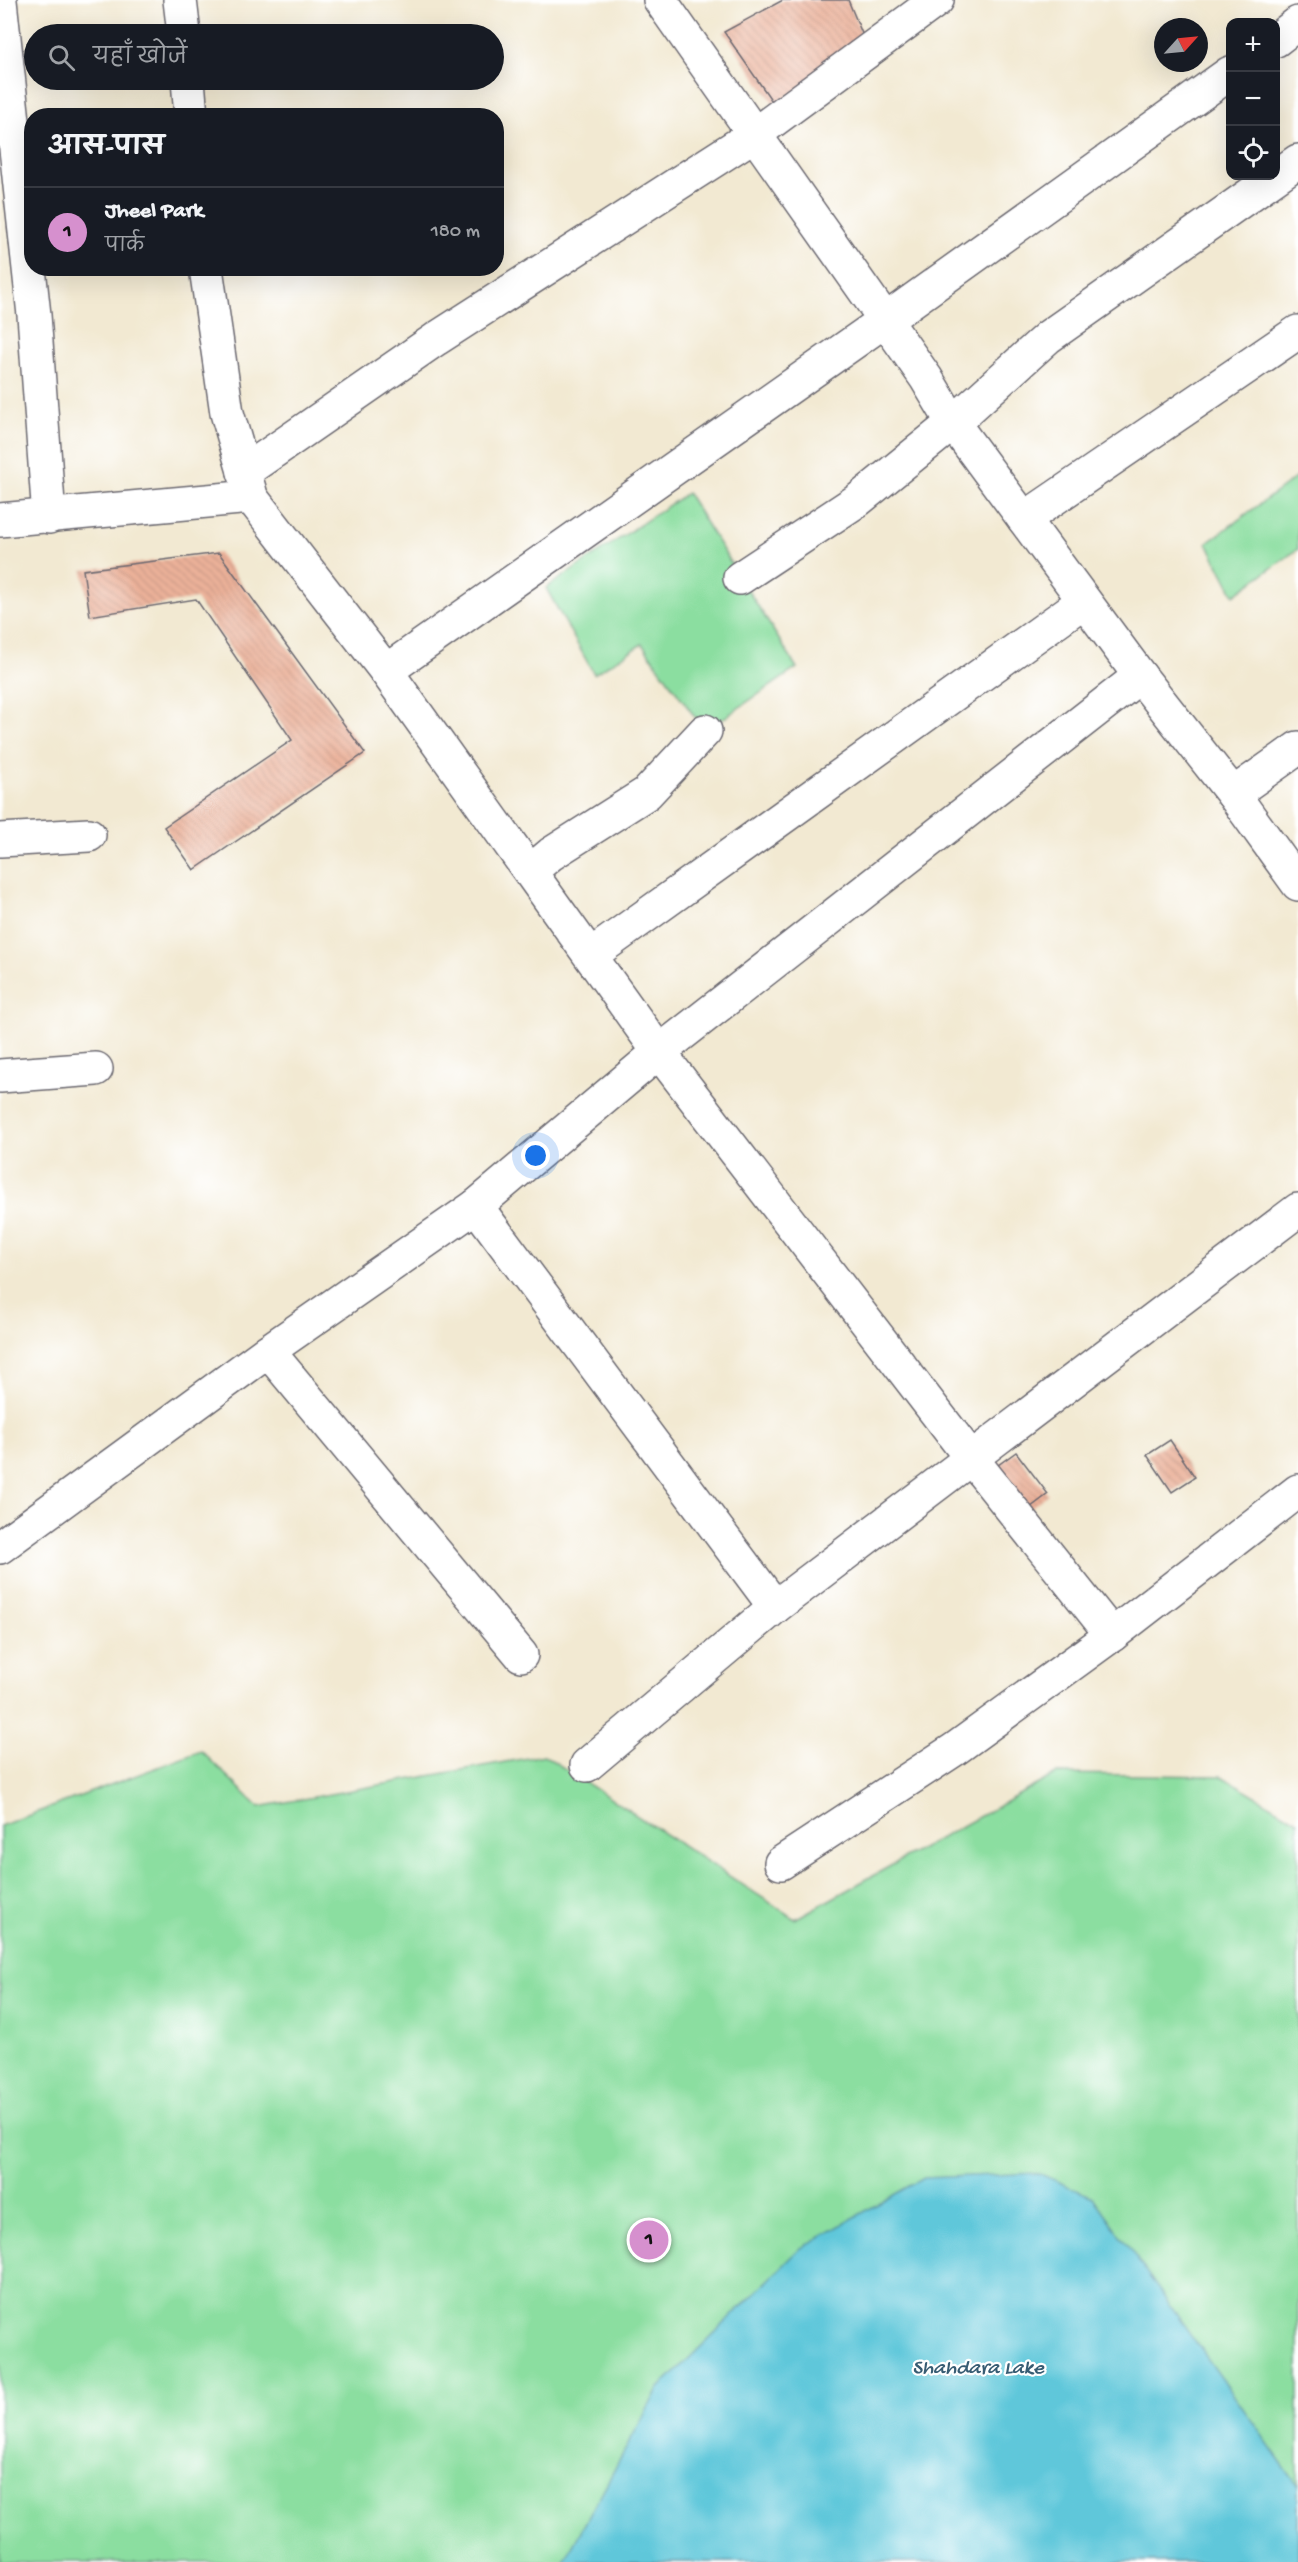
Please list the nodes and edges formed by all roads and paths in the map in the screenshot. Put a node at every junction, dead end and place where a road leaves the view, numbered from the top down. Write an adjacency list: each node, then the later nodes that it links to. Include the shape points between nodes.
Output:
1 (180, 0): 6 (street)
2 (660, 0): 11 (street)
3 (937, 0): 11 (street)
4 (0, 1): 13 (street)
5 (1298, 23): 7 (street)
6 (182, 24)
7 (1280, 36)
8 (1226, 75): 16 (street)
9 (189, 90): 10 (street)
10 (190, 108)
11 (754, 134): 16 (street); 19 (street, via 436,339)
12 (1298, 161): 18 (street, via 1048,337)
13 (24, 223)
14 (30, 276): 20 (street)
15 (207, 276): 19 (street, via 227,413)
16 (884, 321): 18 (street); 25 (street)
17 (1298, 332): 21 (street)
18 (953, 423): 21 (street); 23 (street, via 858,500)
19 (247, 485): 20 (street); 25 (street)
20 (48, 517): 22 (street)
21 (1024, 519): 24 (street)
22 (0, 520)
23 (740, 578)
24 (1084, 601): 26 (street); 34 (street)
25 (386, 671): 32 (street)
26 (1140, 676): 29 (street); 35 (street)
27 (705, 731): 32 (street, via 647,792)
28 (1298, 748): 29 (street)
29 (1233, 794): 33 (street)
30 (89, 835): 31 (street)
31 (0, 840)
32 (532, 870): 34 (street)
33 (1298, 884)
34 (591, 955): 35 (street)
35 (659, 1052): 38 (street); 41 (street)
36 (96, 1069): 37 (street)
37 (0, 1076)
38 (476, 1206): 40 (street); 44 (street)
39 (1298, 1210): 41 (street)
40 (268, 1351): 43 (street); 46 (street)
41 (971, 1458): 44 (street); 45 (street)
42 (1298, 1491): 45 (street)
43 (0, 1547)
44 (775, 1607): 47 (street)
45 (1112, 1635): 48 (street, via 955,1749)
46 (521, 1655)
47 (587, 1765)
48 (781, 1863)

